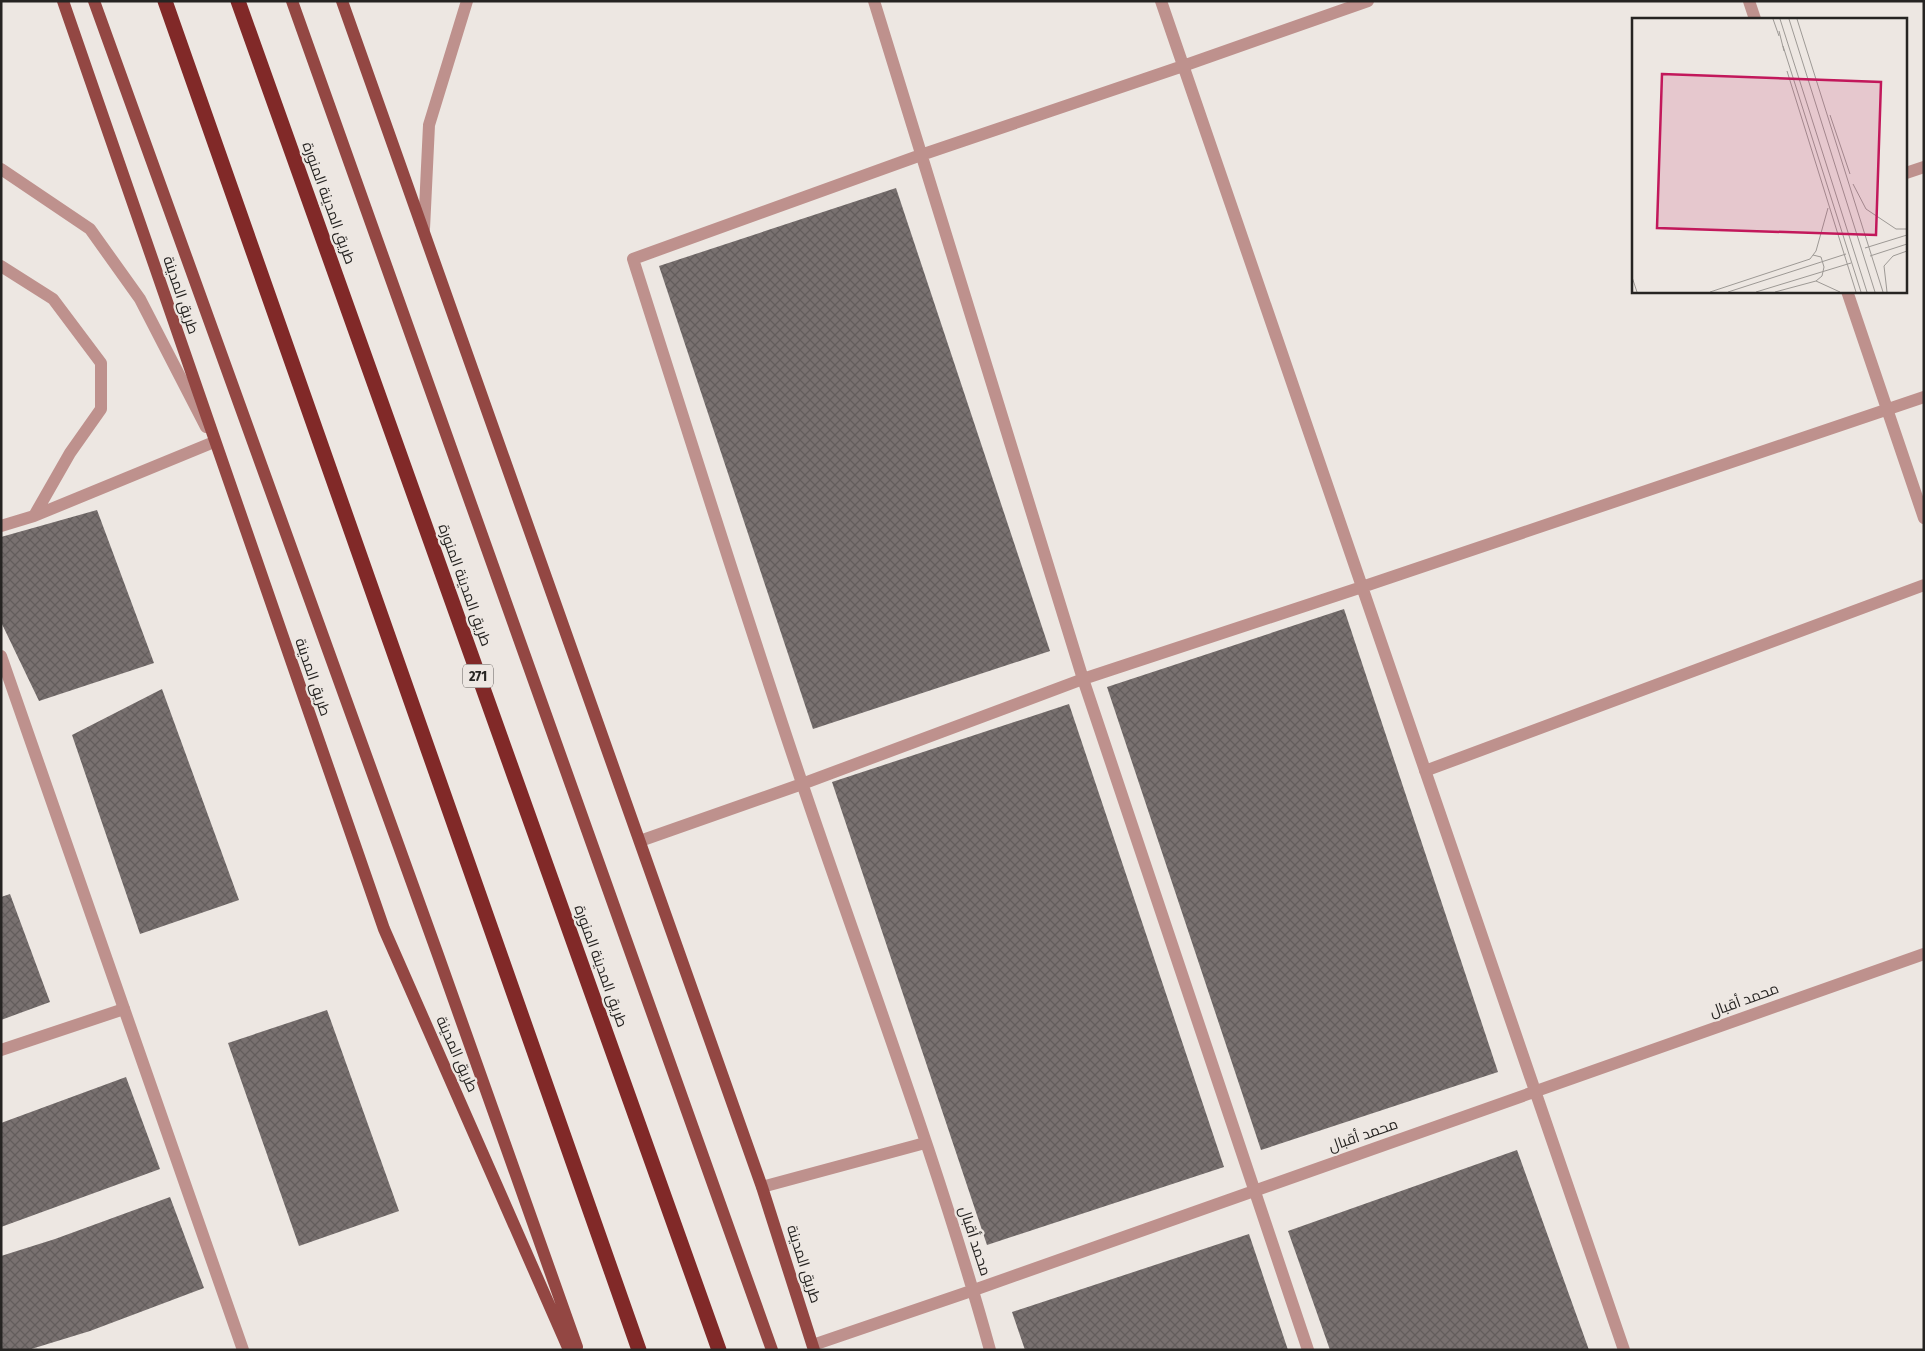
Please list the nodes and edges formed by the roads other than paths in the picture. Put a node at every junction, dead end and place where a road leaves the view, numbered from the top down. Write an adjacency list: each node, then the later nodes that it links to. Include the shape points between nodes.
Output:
1 (63, 1): 23 (main road, طريق المدينة)
2 (94, 1): 45 (main road, طريق المدينة)
3 (165, 1): 46 (highway)
4 (238, 1): 47 (highway, طريق المدينة المنورة / 271)
5 (292, 1): 48 (main road)
6 (342, 1): 18 (main road, طريق المدينة)
7 (467, 1): 18 (street, via 429,125)
8 (874, 1): 14 (street)
9 (1161, 1): 13 (street)
10 (1368, 1): 13 (street)
11 (1749, 1): 12 (street)
12 (1755, 18)
13 (1183, 66): 14 (street); 28 (street)
14 (920, 154): 30 (street); 32 (street, محمد أقبال, via 633,259)
15 (1924, 167): 17 (street)
16 (1, 169): 23 (street, via 90,228 140,299)
17 (1908, 172)
18 (424, 229): 33 (main road, طريق المدينة)
19 (1, 266): 24 (street, via 52,299 101,363 100,409)
20 (1847, 292): 22 (street)
21 (1924, 397): 22 (street)
22 (1887, 409): 25 (street); 28 (street)
23 (214, 442): 24 (street); 44 (main road, طريق المدينة, via 384,929)
24 (34, 516): 26 (street)
25 (1924, 518)
26 (1, 526)
27 (1924, 585): 31 (street)
28 (1362, 587): 30 (street); 31 (street)
29 (1, 656): 35 (street)
30 (1083, 679): 32 (street); 40 (street)
31 (1425, 771): 37 (street)
32 (802, 784): 33 (street); 38 (street, محمد أقبال)
33 (640, 841): 39 (main road, طريق المدينة)
34 (1924, 954): 37 (street, محمد أقبال)
35 (124, 1010): 36 (street); 43 (street)
36 (1, 1050)
37 (1535, 1092): 40 (street, محمد أقبال); 51 (street)
38 (926, 1143): 39 (street); 41 (street, محمد أقبال)
39 (762, 1187): 42 (main road, طريق المدينة)
40 (1254, 1191): 41 (street, محمد أقبال); 50 (street)
41 (974, 1290): 42 (street); 49 (street)
42 (813, 1347)
43 (242, 1350)
44 (569, 1350)
45 (578, 1350)
46 (639, 1350)
47 (719, 1350)
48 (772, 1350)
49 (990, 1350)
50 (1308, 1350)
51 (1624, 1350)

